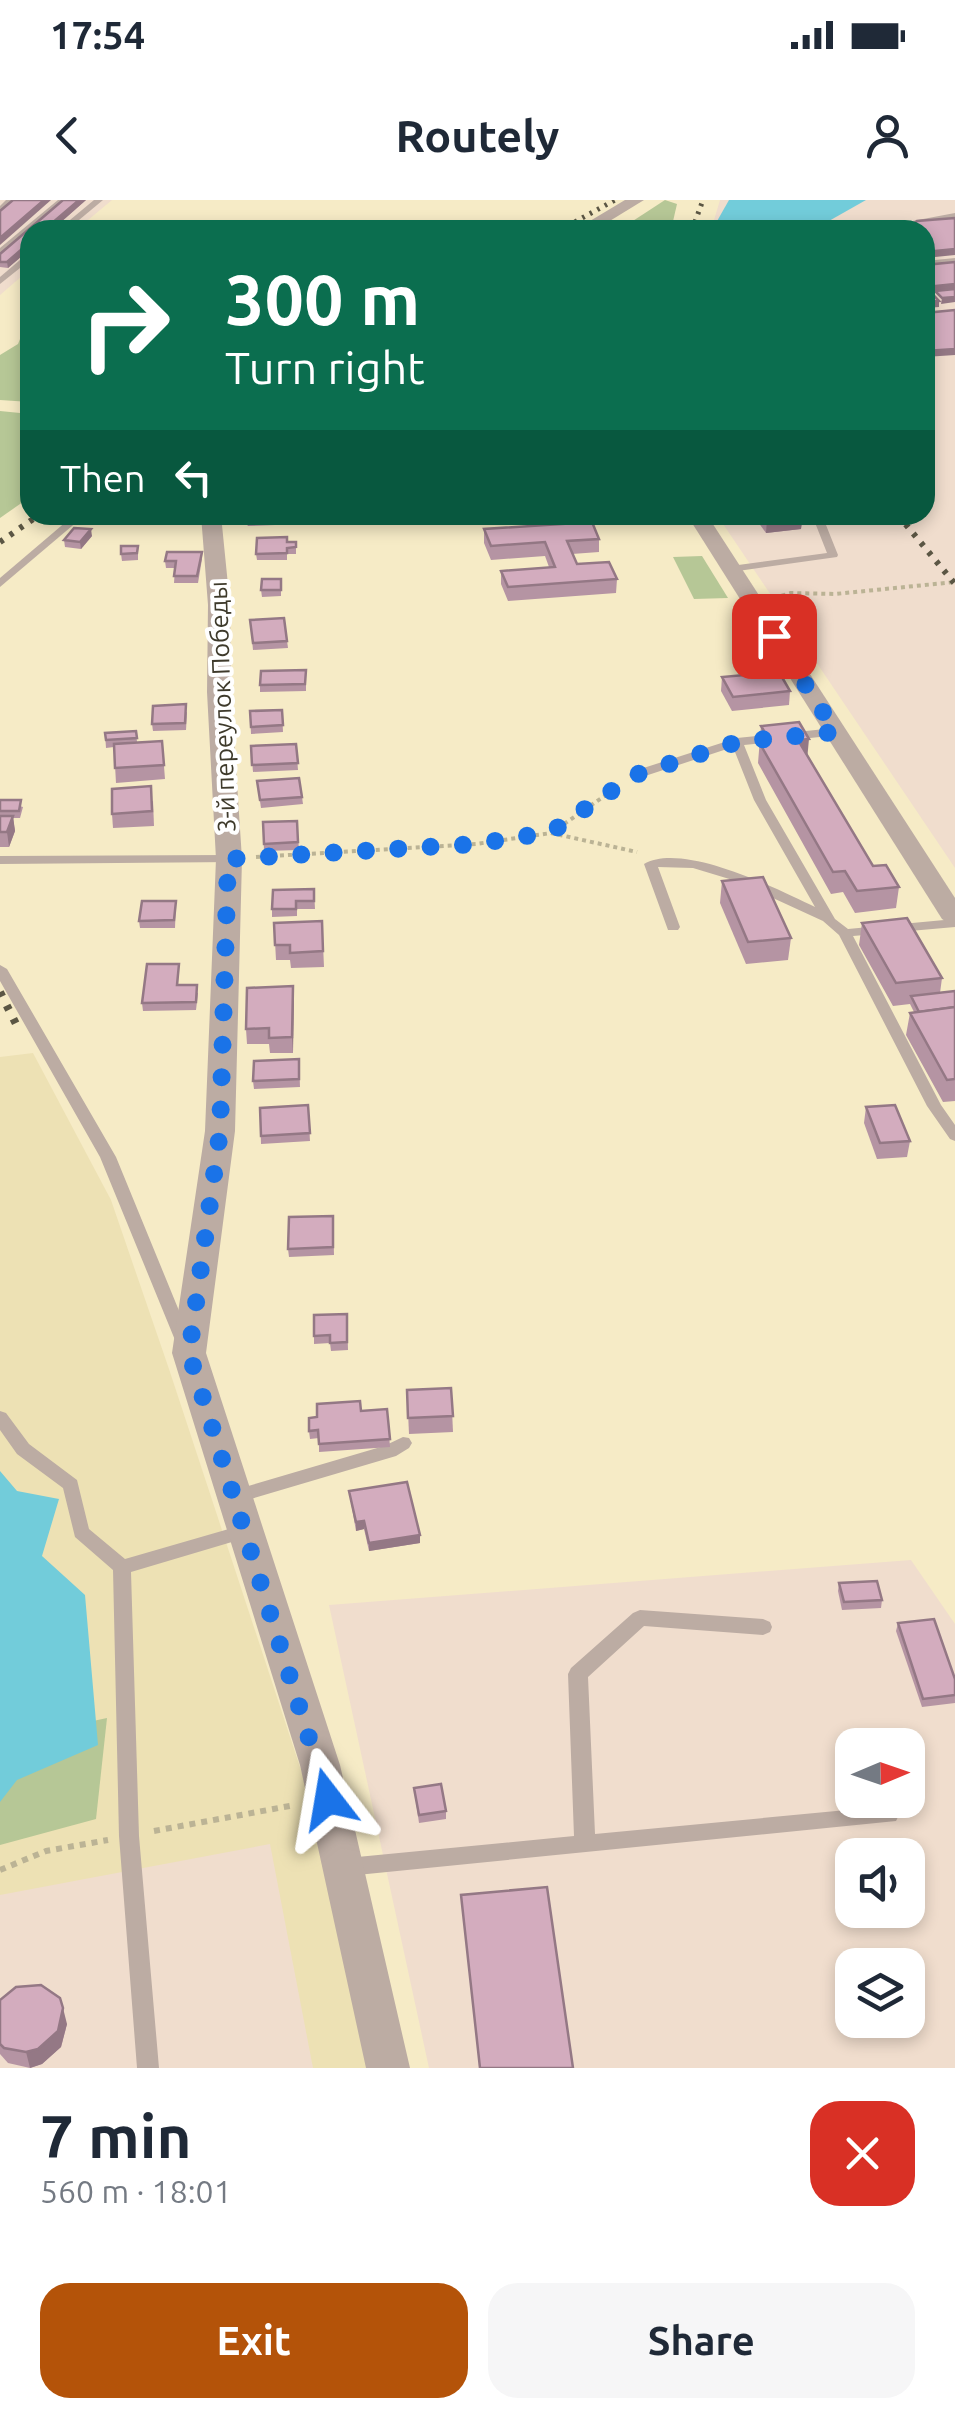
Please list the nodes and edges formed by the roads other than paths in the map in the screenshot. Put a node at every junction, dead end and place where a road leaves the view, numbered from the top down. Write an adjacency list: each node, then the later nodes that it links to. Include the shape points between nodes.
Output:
1 (11, 200): 5 (lane)
2 (64, 200): 7 (lane)
3 (99, 200): 8 (lane)
4 (636, 200): 9 (street)
5 (0, 210)
6 (955, 215): 10 (lane)
7 (39, 220)
8 (74, 220)
9 (601, 220)
10 (924, 220)
11 (20, 236): 12 (lane)
12 (0, 252)
13 (20, 264): 15 (lane)
14 (0, 270): 15 (lane)
15 (12, 271): 16 (lane)
16 (0, 281)
17 (68, 525): 22 (lane)
18 (212, 525): 26 (street, 3-й переулок Победы)
19 (703, 525): 21 (street)
20 (821, 525): 21 (lane, via 833,555)
21 (732, 569): 23 (street)
22 (0, 584)
23 (836, 732): 24 (lane); 29 (street)
24 (737, 742): 25 (lane); 28 (lane, via 760,800)
25 (635, 775)
26 (228, 859): 27 (lane); 34 (street, 3-й переулок Победы, via 220,1132)
27 (0, 860)
28 (828, 918): 30 (lane, via 750,882 668,860 650,864); 31 (lane)
29 (955, 921): 31 (lane)
30 (674, 927)
31 (845, 933): 33 (lane)
32 (0, 968): 34 (lane, via 108,1157)
33 (953, 1130)
34 (189, 1353): 37 (street, 3-й переулок Победы)
35 (0, 1416): 38 (lane, via 23,1449 71,1485 81,1532)
36 (403, 1442): 37 (lane)
37 (240, 1514): 38 (lane); 42 (street, 3-й переулок Победы, via 320,1765)
38 (122, 1568): 43 (lane, via 129,1836)
39 (764, 1627): 41 (lane, via 640,1618 578,1674)
40 (859, 1818): 41 (lane)
41 (586, 1844): 42 (lane)
42 (343, 1867): 44 (street, 3-й переулок Победы)
43 (148, 2068)
44 (388, 2068)

